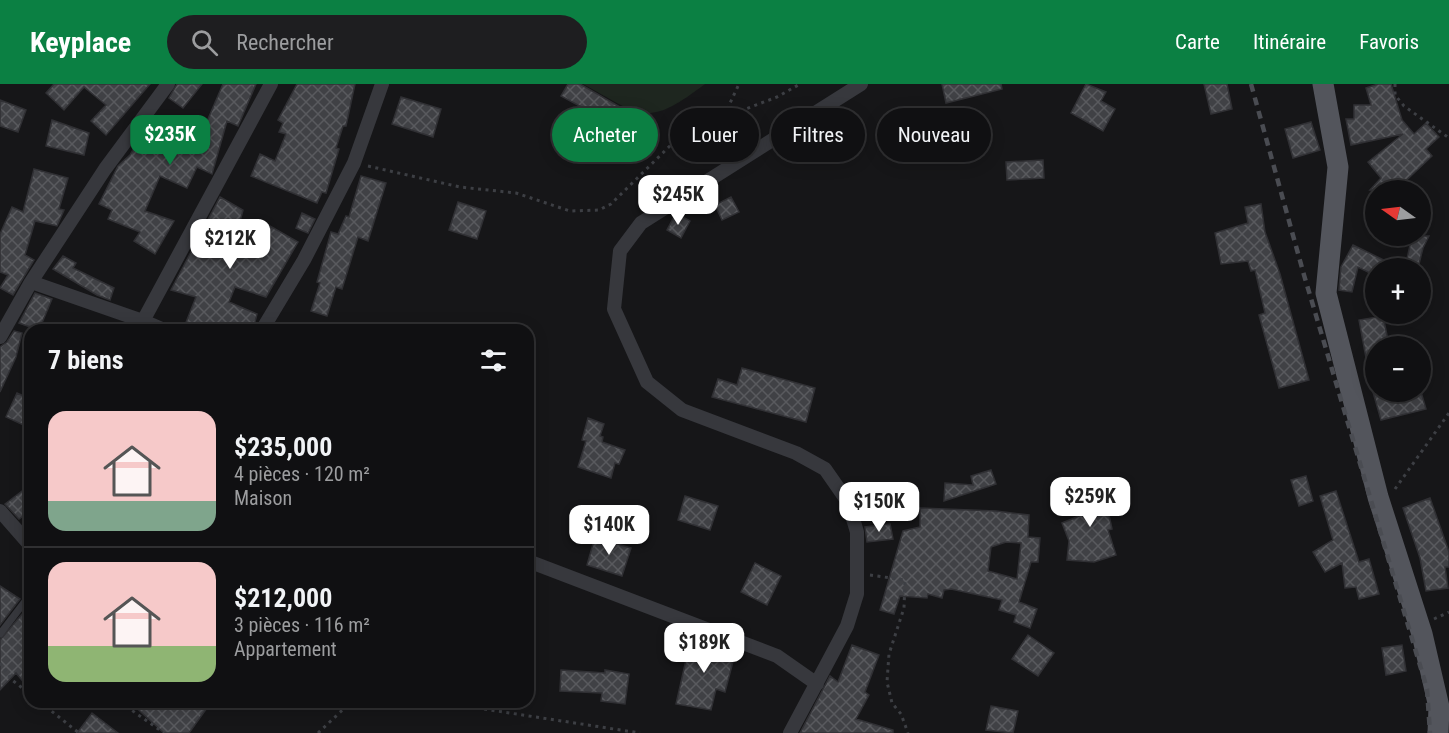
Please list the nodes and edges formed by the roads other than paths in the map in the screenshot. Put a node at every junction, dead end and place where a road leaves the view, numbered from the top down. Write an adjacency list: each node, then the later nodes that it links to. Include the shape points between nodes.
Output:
1 (168, 84): 6 (street, via 105,169)
2 (271, 84): 7 (street)
3 (382, 84): 9 (street, via 354,162 304,260)
4 (861, 84): 16 (street, via 641,223 620,251 614,309 647,382 681,410 796,453 825,469 848,502 857,532 857,594 847,626)
5 (1323, 84): 18 (main road, via 1338,167 1326,294 1378,497 1422,634 1439,707)
6 (31, 282): 7 (street); 10 (street)
7 (143, 321): 8 (street)
8 (150, 324)
9 (266, 324)
10 (0, 337)
11 (0, 511): 12 (street)
12 (24, 538)
13 (534, 563): 16 (street, via 777,656)
14 (24, 604): 15 (lane)
15 (0, 634)
16 (817, 684): 17 (street)
17 (790, 733)
18 (1438, 733)

